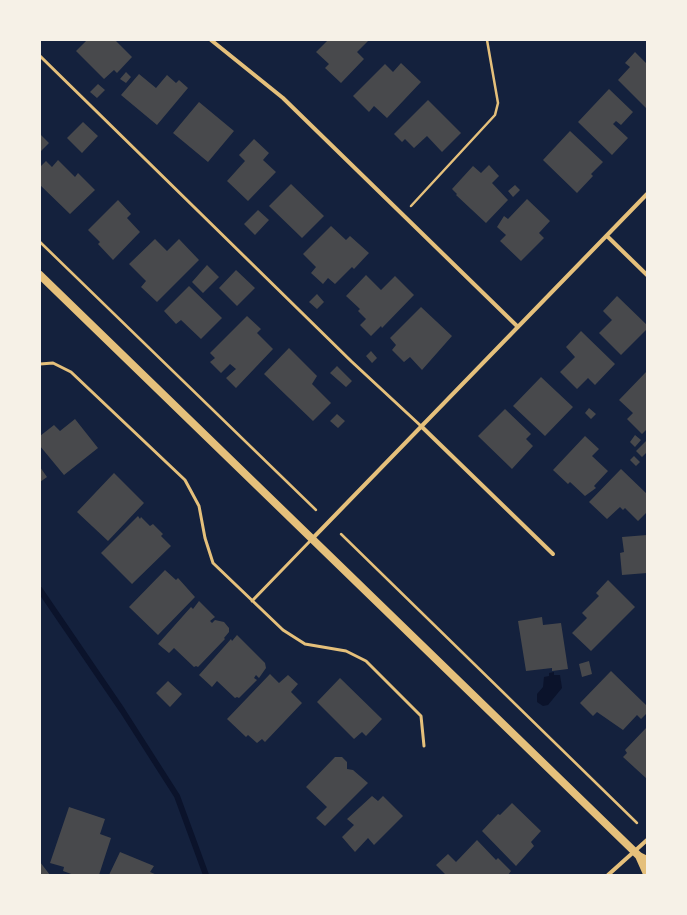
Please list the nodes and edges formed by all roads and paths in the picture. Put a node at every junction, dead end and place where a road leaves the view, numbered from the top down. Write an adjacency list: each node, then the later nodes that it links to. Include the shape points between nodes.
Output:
1 (211, 40): 5 (street, via 283,98)
2 (487, 40): 5 (path, via 498,103 496,115)
3 (40, 56): 12 (lane, via 351,361)
4 (647, 194): 6 (street)
5 (404, 213): 10 (street)
6 (607, 236): 9 (street); 10 (street)
7 (40, 242): 13 (path)
8 (40, 275): 15 (main road)
9 (647, 275)
10 (518, 326): 12 (street)
11 (40, 364): 17 (lane, via 53,363 71,372 185,480 200,506 205,538 213,563)
12 (421, 426): 15 (street); 16 (street)
13 (316, 510)
14 (341, 534): 19 (path)
15 (312, 539): 17 (lane); 21 (main road)
16 (553, 554)
17 (252, 601): 18 (lane, via 282,630 305,644 346,651 366,660 420,716)
18 (424, 746)
19 (637, 823)
20 (647, 840): 21 (street)
21 (637, 854): 22 (main road); 23 (main road); 24 (street)
22 (647, 860)
23 (647, 874)
24 (608, 875)

